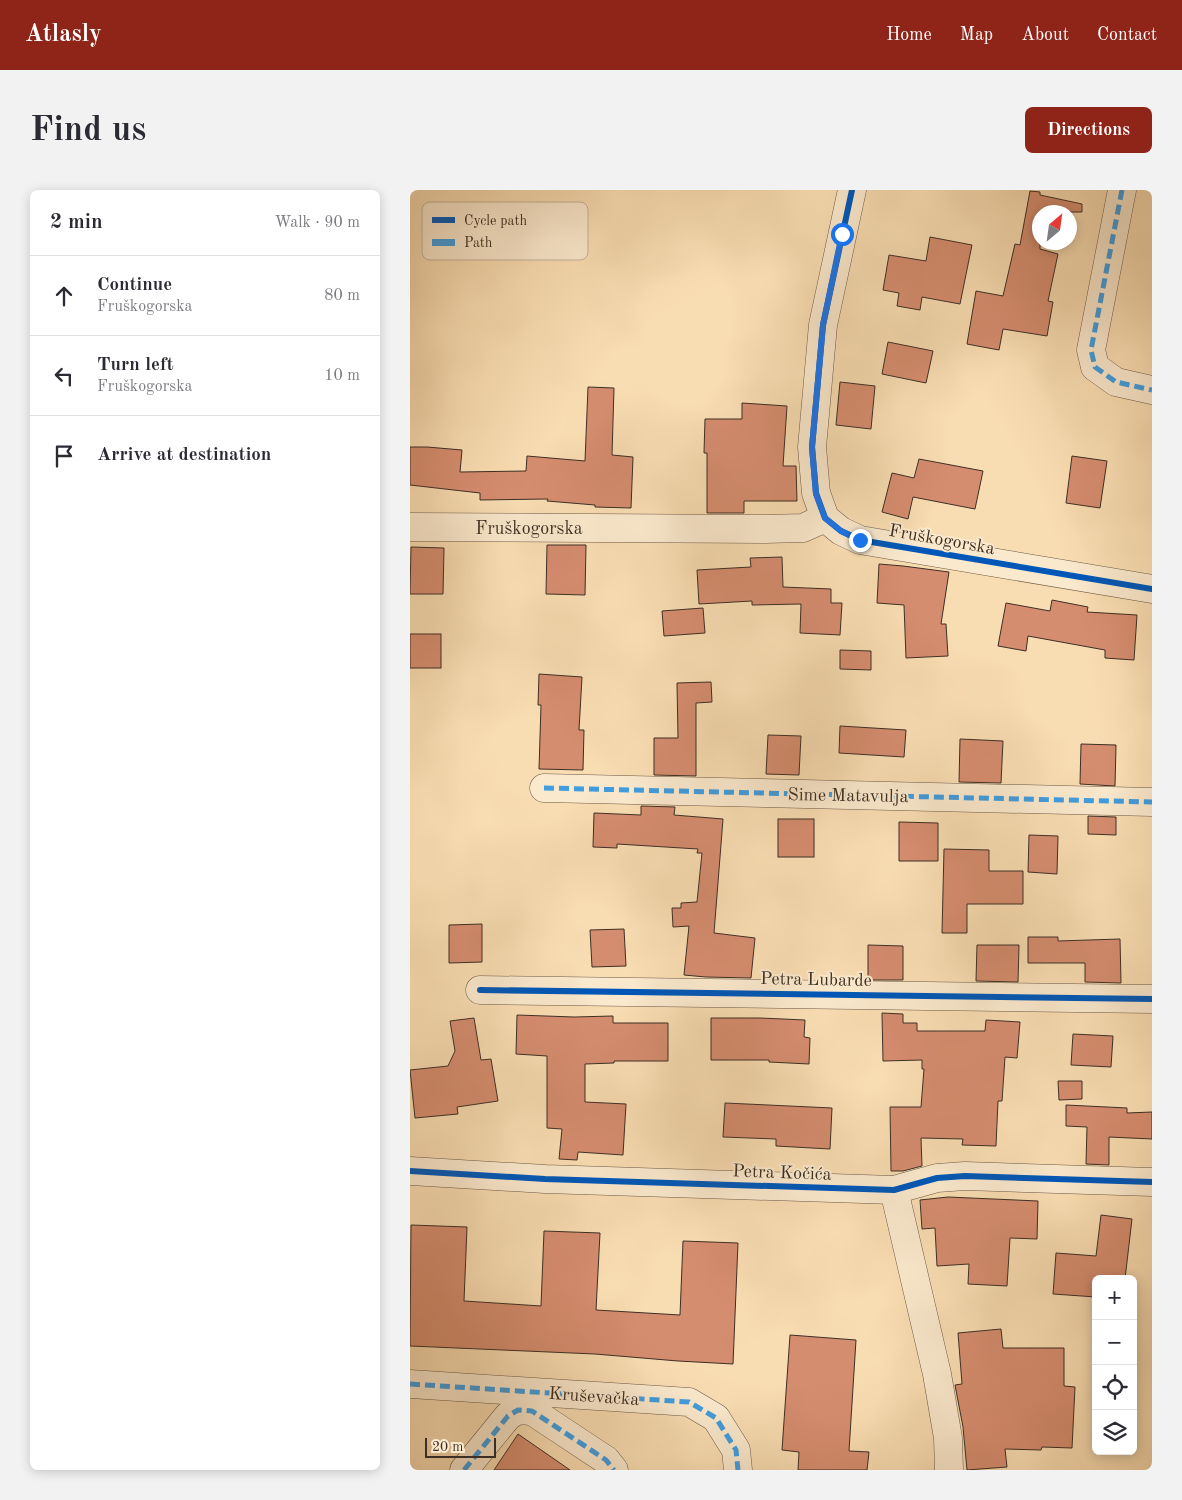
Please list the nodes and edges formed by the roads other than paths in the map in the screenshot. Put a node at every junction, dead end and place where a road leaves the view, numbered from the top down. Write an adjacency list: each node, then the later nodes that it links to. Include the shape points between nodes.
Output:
1 (852, 190): 4 (street, via 823,325 812,447 816,494)
2 (1122, 190): 3 (street, via 1091,350 1095,367 1116,382)
3 (1152, 390)
4 (825, 518): 5 (street, Fruškogorska, via 803,528 764,530); 6 (street, Fruškogorska, via 860,540)
5 (410, 527)
6 (1152, 589)
7 (544, 788): 8 (street, Sime Matavulja)
8 (1152, 802)
9 (480, 990): 10 (street, Petra Lubarde)
10 (1152, 999)
11 (410, 1171): 13 (street, Petra Kočića, via 545,1179)
12 (1152, 1182): 13 (street, Petra Kočića, via 965,1176 937,1178)
13 (894, 1190): 18 (street, via 937,1374)
14 (410, 1384): 17 (street, Kruševačka, via 689,1402 716,1418 736,1450)
15 (464, 1470): 16 (street, via 508,1416 518,1410 532,1411 606,1460)
16 (614, 1470)
17 (738, 1470)
18 (950, 1470)

